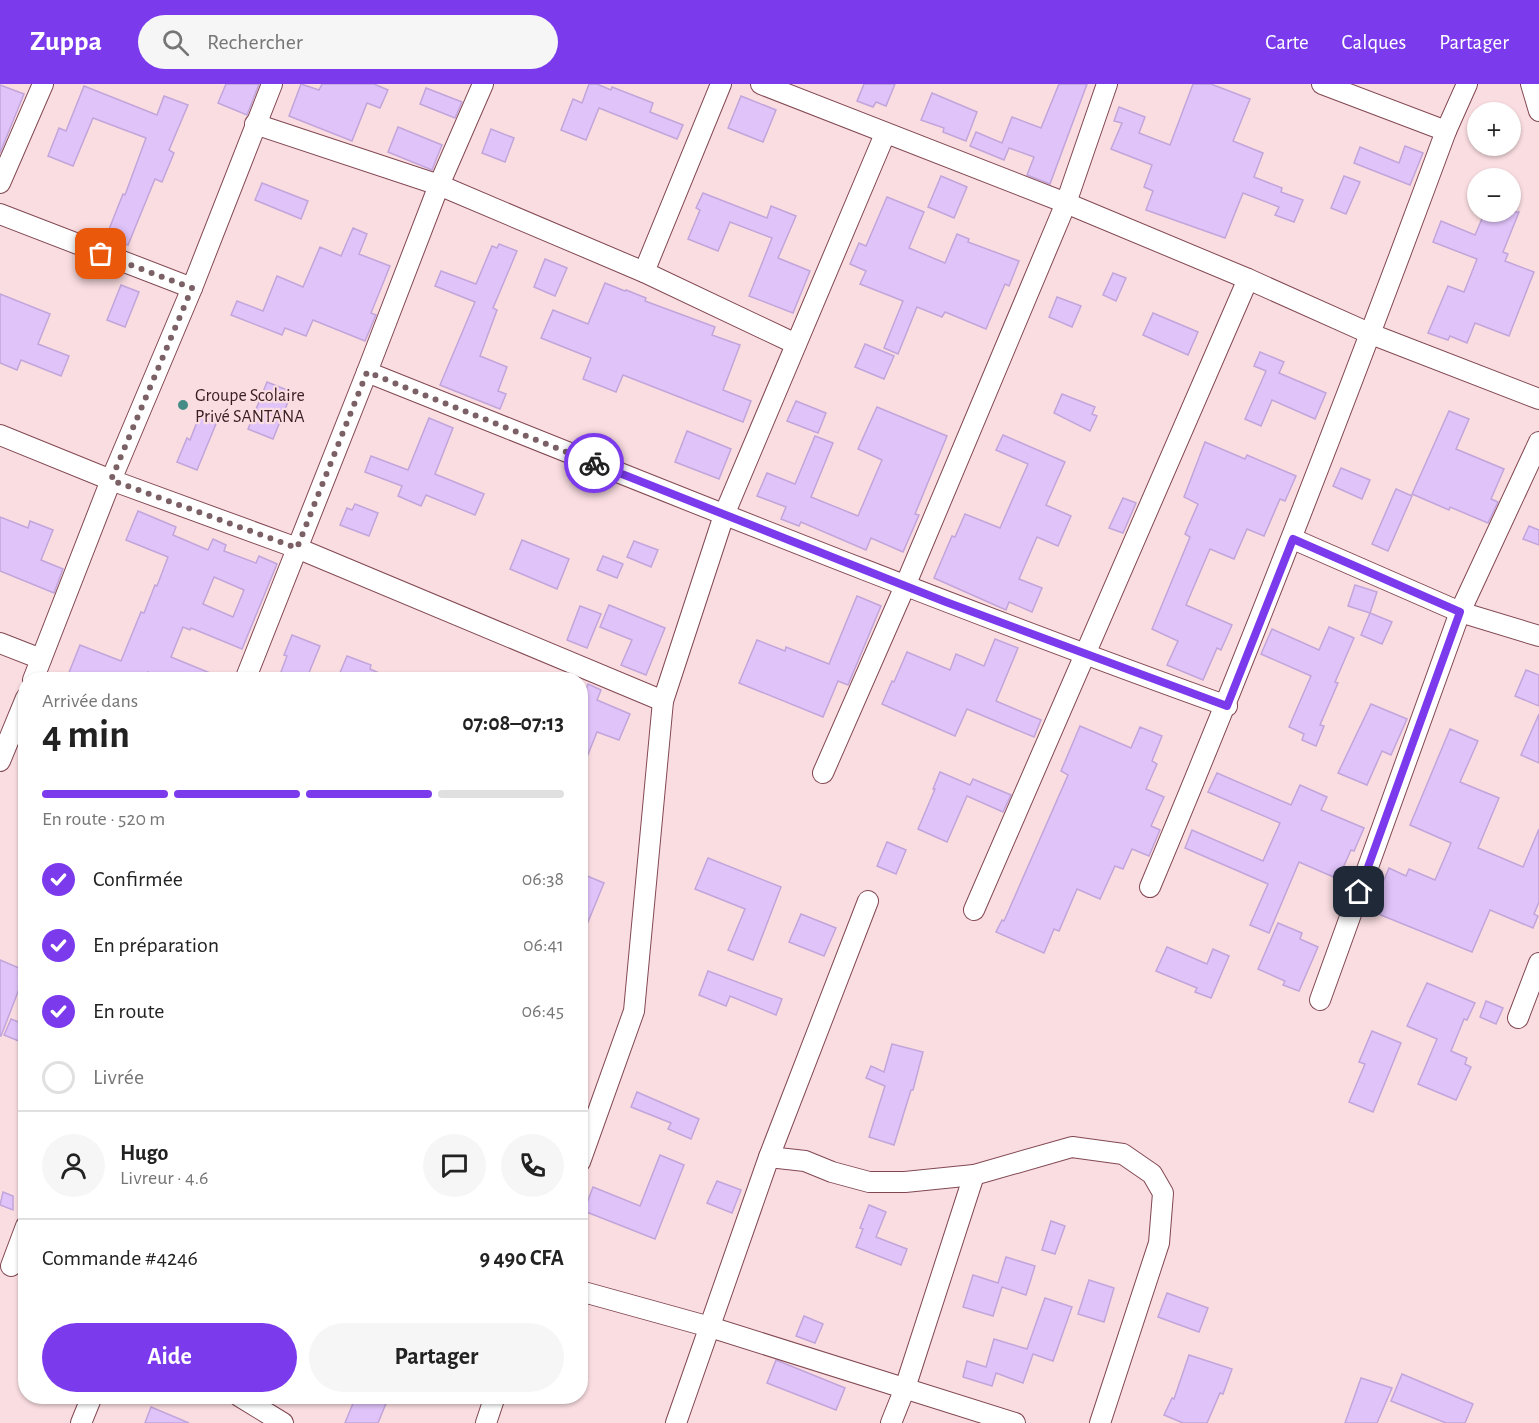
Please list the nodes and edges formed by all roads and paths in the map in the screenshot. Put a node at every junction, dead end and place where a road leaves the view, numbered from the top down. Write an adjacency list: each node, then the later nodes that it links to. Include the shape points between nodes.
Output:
1 (43, 84): 14 (street)
2 (272, 84): 11 (street)
3 (483, 84): 15 (street)
4 (721, 84): 18 (street)
5 (761, 84): 13 (street)
6 (1107, 84): 16 (street)
7 (1322, 84): 12 (street)
8 (1467, 84): 12 (street)
9 (1531, 84): 10 (street)
10 (1539, 111)
11 (255, 124): 15 (street); 20 (street)
12 (1446, 131): 21 (street)
13 (885, 134): 16 (street); 22 (street)
14 (0, 183)
15 (439, 185): 18 (street); 23 (street)
16 (1066, 203): 19 (street); 31 (street)
17 (0, 214): 20 (street)
18 (644, 272): 22 (street)
19 (1248, 279): 21 (street); 35 (street)
20 (192, 288): 27 (street)
21 (1371, 334): 24 (street); 29 (street)
22 (796, 344): 28 (street)
23 (367, 372): 28 (street); 30 (street)
24 (1539, 399)
25 (0, 435): 27 (street)
26 (1539, 442): 32 (street)
27 (111, 480): 30 (street); 36 (street)
28 (724, 515): 31 (street); 39 (street)
29 (1293, 539): 32 (street); 40 (street)
30 (297, 548): 38 (street); 39 (street)
31 (906, 586): 35 (street); 43 (street)
32 (1460, 612): 33 (street); 48 (street)
33 (1539, 636)
34 (0, 643): 36 (street)
35 (1086, 655): 40 (street); 46 (street)
36 (41, 659): 37 (street)
37 (36, 672)
38 (248, 672)
39 (663, 701): 50 (street, via 634,1011)
40 (1227, 706): 44 (street)
41 (18, 717): 42 (street)
42 (0, 760)
43 (822, 773)
44 (1150, 887)
45 (868, 901): 51 (street)
46 (974, 910)
47 (1539, 963): 49 (street)
48 (1320, 1000)
49 (1518, 1018)
50 (588, 1140)
51 (769, 1157): 52 (street, via 806,1161 869,1182); 56 (street)
52 (974, 1175): 57 (street); 67 (street, via 1072,1147 1123,1154 1152,1174 1163,1193 1159,1243)
53 (18, 1249): 54 (street)
54 (12, 1267)
55 (588, 1293): 56 (street)
56 (710, 1327): 57 (street); 64 (street)
57 (905, 1388): 65 (street); 66 (street)
58 (89, 1404): 61 (street)
59 (251, 1404): 62 (street)
60 (492, 1404): 63 (street)
61 (81, 1423)
62 (281, 1423)
63 (486, 1423)
64 (676, 1423)
65 (891, 1423)
66 (1015, 1423)
67 (1100, 1423)

